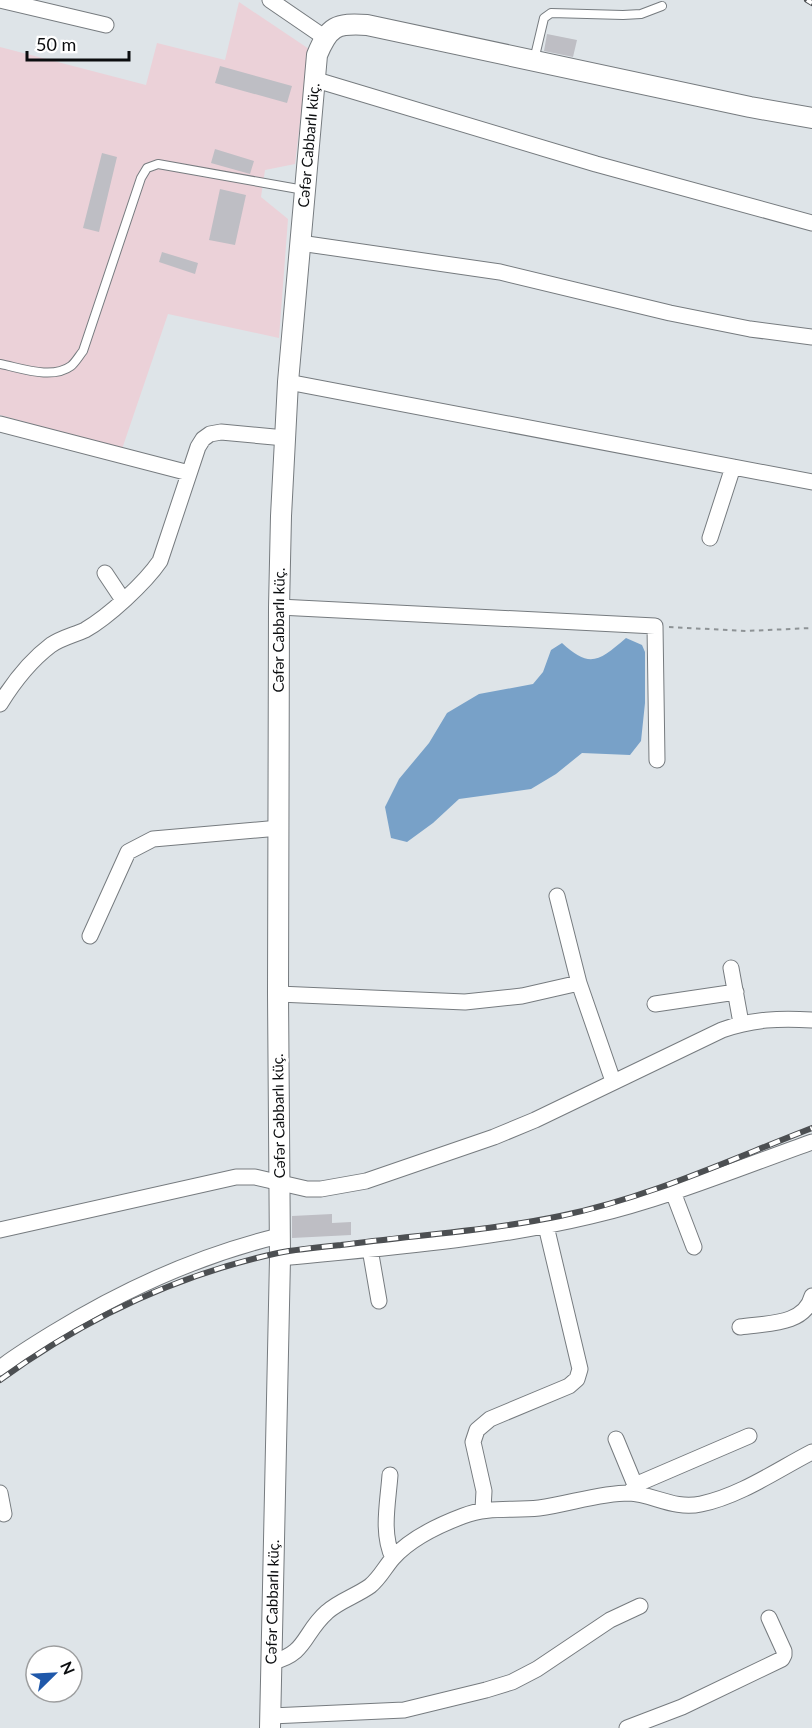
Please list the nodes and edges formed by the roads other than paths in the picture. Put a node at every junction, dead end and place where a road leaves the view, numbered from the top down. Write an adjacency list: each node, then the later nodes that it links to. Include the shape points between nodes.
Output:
1 (0, 0): 4 (street)
2 (270, 0): 5 (street)
3 (662, 6): 6 (lane, via 641,14 551,13 544,18)
4 (106, 25)
5 (324, 37): 6 (street, via 332,28 342,25 367,25); 7 (street, Cəfər Cabbarlı küç.)
6 (534, 61): 8 (street)
7 (313, 79): 9 (street, Cəfər Cabbarlı küç.); 10 (street, via 596,164)
8 (812, 118)
9 (304, 190): 11 (street, Cəfər Cabbarlı küç.); 13 (lane, via 158,164 147,168 83,351 72,366 42,372)
10 (812, 223)
11 (300, 243): 12 (street, via 500,272 681,315); 14 (street, Cəfər Cabbarlı küç.)
12 (812, 337)
13 (0, 364)
14 (288, 382): 16 (street, Cəfər Cabbarlı küç.); 17 (street)
15 (0, 424): 18 (street)
16 (285, 438): 18 (street, via 210,434 198,447); 23 (street, Cəfər Cabbarlı küç.)
17 (733, 467): 19 (street); 20 (street)
18 (189, 474): 22 (street, via 160,561)
19 (812, 482)
20 (710, 538)
21 (105, 573): 22 (street)
22 (123, 600): 24 (street, via 85,630 54,643 38,656)
23 (279, 607): 25 (street, via 655,626); 26 (street, Cəfər Cabbarlı küç.)
24 (0, 704)
25 (657, 760)
26 (279, 828): 28 (street, via 153,839 128,852); 32 (street, Cəfər Cabbarlı küç.)
27 (557, 896): 30 (street)
28 (90, 936)
29 (731, 968): 31 (street)
30 (579, 983): 32 (street, via 522,996 465,1002); 36 (street)
31 (736, 992): 33 (street); 35 (street)
32 (278, 994): 38 (street, Cəfər Cabbarlı küç.)
33 (655, 1004)
34 (812, 1020): 35 (street)
35 (741, 1023): 36 (street)
36 (613, 1081): 38 (street, via 494,1137 366,1181 321,1189)
37 (812, 1142): 39 (street)
38 (280, 1182): 41 (street, via 236,1177); 42 (street, Cəfər Cabbarlı küç.)
39 (673, 1192): 40 (street); 43 (street)
40 (546, 1226): 44 (street); 56 (street, via 580,1369 578,1379 490,1419 477,1431 472,1443 484,1491)
41 (0, 1230)
42 (279, 1236): 45 (street, Cəfər Cabbarlı küç.); 49 (street, via 211,1256 126,1292 87,1312)
43 (694, 1247)
44 (370, 1249): 45 (street); 47 (street)
45 (279, 1258): 61 (street, Cəfər Cabbarlı küç.)
46 (812, 1296): 48 (street, via 801,1314 788,1320)
47 (379, 1301)
48 (740, 1327)
49 (0, 1368)
50 (749, 1436): 54 (street)
51 (616, 1439): 54 (street)
52 (812, 1452): 54 (street, via 731,1494 699,1505 672,1504)
53 (390, 1475): 58 (street, via 386,1534)
54 (633, 1489): 56 (street, via 521,1510)
55 (0, 1492): 57 (street)
56 (483, 1509): 58 (street, via 410,1543)
57 (4, 1514)
58 (393, 1558): 61 (street, via 369,1586 318,1620 299,1650)
59 (640, 1606): 62 (street, via 610,1620 512,1682 404,1710)
60 (769, 1618): 63 (street, via 784,1651 782,1659 682,1707)
61 (272, 1662): 62 (street, Cəfər Cabbarlı küç.)
62 (270, 1722)
63 (627, 1728)

